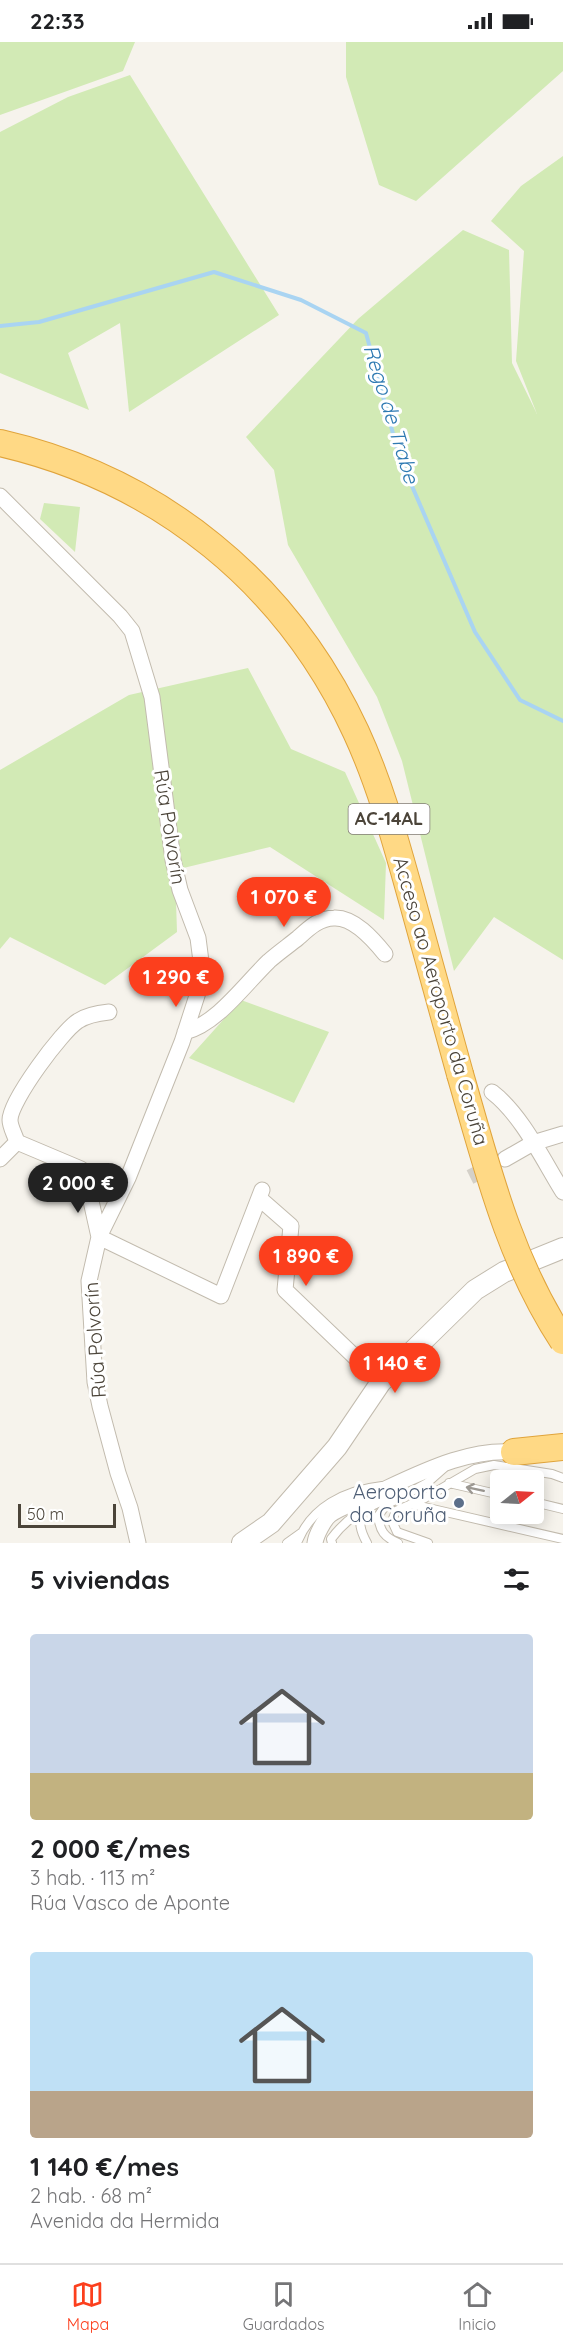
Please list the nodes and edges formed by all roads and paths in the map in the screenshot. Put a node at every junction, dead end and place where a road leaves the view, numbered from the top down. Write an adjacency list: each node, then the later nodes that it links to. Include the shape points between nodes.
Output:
1 (0, 443): 16 (highway, Acceso ao Aeroporto da Coruña / AC-14AL, bridge, via 68,461 106,478 199,534 262,590 312,652 335,689 374,774 503,1219 547,1317)
2 (0, 496): 3 (street, Rúa Polvorín)
3 (7, 512): 6 (street, Rúa Polvorín, via 132,631 152,698 173,860 202,958 203,977)
4 (385, 954): 6 (street, via 351,922 325,919 270,960 206,1023)
5 (109, 1012): 9 (street, via 78,1021 40,1065 13,1106 10,1120)
6 (185, 1032): 14 (street, Rúa Polvorín, via 128,1178)
7 (492, 1092): 10 (street, via 504,1101)
8 (563, 1134): 10 (street)
9 (17, 1142): 11 (street); 14 (street, via 81,1169)
10 (533, 1143): 12 (street); 13 (street)
11 (0, 1159)
12 (505, 1159)
13 (563, 1192)
14 (99, 1238): 17 (street, via 220,1296 260,1194 291,1226 285,1290); 35 (street, Rúa Polvorín, via 88,1281 95,1382)
15 (563, 1248): 17 (street, via 504,1272 475,1290)
16 (563, 1341)
17 (381, 1382): 36 (street, via 337,1447 298,1494 271,1523)
18 (563, 1447): 19 (highway)
19 (514, 1452): 20 (street); 21 (street, via 475,1455)
20 (563, 1457)
21 (449, 1463): 23 (lane); 25 (street)
22 (563, 1478): 24 (lane, via 494,1465 474,1469)
23 (429, 1482): 30 (lane); 43 (lane, via 386,1505 378,1516 380,1530)
24 (448, 1483): 26 (lane, one-way to 24); 28 (lane)
25 (395, 1484): 27 (street); 33 (lane, via 361,1488 325,1505)
26 (490, 1493)
27 (375, 1494): 30 (lane); 32 (street)
28 (411, 1504): 34 (lane); 44 (lane, via 396,1511 392,1521 397,1532)
29 (544, 1504): 31 (lane)
30 (365, 1508): 41 (lane, via 352,1515 331,1539); 42 (lane, via 361,1532)
31 (563, 1509)
32 (329, 1515): 39 (lane); 40 (street)
33 (301, 1533): 37 (lane); 38 (lane)
34 (563, 1539)
35 (138, 1543)
36 (242, 1543)
37 (286, 1543)
38 (297, 1543)
39 (308, 1543)
40 (315, 1543)
41 (332, 1543)
42 (367, 1543)
43 (398, 1543)
44 (428, 1543)

